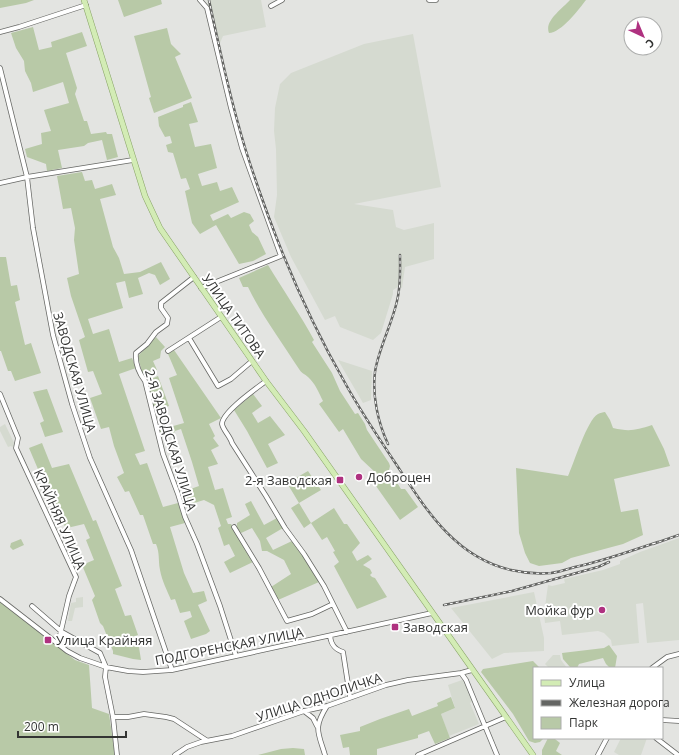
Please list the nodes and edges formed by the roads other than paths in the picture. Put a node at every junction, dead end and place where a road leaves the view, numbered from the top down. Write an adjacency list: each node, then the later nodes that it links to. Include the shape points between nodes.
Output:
1 (200, 0): 13 (street, via 207,8 242,148 281,256)
2 (282, 0): 6 (street)
3 (429, 0): 4 (street)
4 (436, 0)
5 (85, 3): 7 (street); 9 (main road, УЛИЦА ТИТОВА)
6 (271, 6)
7 (0, 32)
8 (0, 68): 10 (street, ЗАВОДСКАЯ УЛИЦА)
9 (133, 160): 10 (street); 12 (main road, УЛИЦА ТИТОВА, via 160,228)
10 (27, 177): 11 (street); 33 (street, ЗАВОДСКАЯ УЛИЦА, via 45,300 52,335 72,404 90,458 131,550)
11 (0, 183)
12 (194, 277): 13 (main road, УЛИЦА ТИТОВА); 30 (street, 2-Я ЗАВОДСКАЯ УЛИЦА, via 161,303 161,308 168,318 167,324 136,353 136,359 145,381 163,454)
13 (201, 288): 14 (main road, УЛИЦА ТИТОВА)
14 (221, 317): 15 (street); 17 (main road, УЛИЦА ТИТОВА)
15 (189, 338): 16 (street); 17 (street, via 218,386)
16 (168, 352)
17 (252, 361): 18 (main road, УЛИЦА ТИТОВА)
18 (266, 381): 22 (street, via 225,416 222,426); 24 (main road, УЛИЦА ТИТОВА)
19 (0, 394): 25 (street, КРАЙНЯЯ УЛИЦА, via 18,438 17,449 76,577)
20 (234, 527): 22 (street, via 287,620 312,614)
21 (0, 599): 28 (street, ПОДГОРЕНСКАЯ УЛИЦА)
22 (333, 604): 26 (street)
23 (32, 606): 25 (street)
24 (432, 612): 26 (street, ПОДГОРЕНСКАЯ УЛИЦА); 34 (main road, УЛИЦА ТИТОВА)
25 (62, 632): 28 (street, КРАЙНЯЯ УЛИЦА); 31 (street, via 100,653)
26 (347, 632): 27 (street, ПОДГОРЕНСКАЯ УЛИЦА)
27 (330, 636): 30 (street, ПОДГОРЕНСКАЯ УЛИЦА); 36 (street, via 331,644 343,652)
28 (58, 644): 31 (street, ПОДГОРЕНСКАЯ УЛИЦА, via 73,655)
29 (679, 654): 32 (street, via 667,657)
30 (236, 656): 33 (street, ПОДГОРЕНСКАЯ УЛИЦА)
31 (106, 667): 33 (street, ПОДГОРЕНСКАЯ УЛИЦА, via 143,672); 39 (street, via 105,677)
32 (653, 667)
33 (172, 670)
34 (472, 670): 35 (street, УЛИЦА ОДНОЛИЧКА); 40 (main road, УЛИЦА ТИТОВА)
35 (460, 673): 36 (street, УЛИЦА ОДНОЛИЧКА, via 408,680); 44 (street, via 466,680)
36 (350, 697): 37 (street, УЛИЦА ОДНОЛИЧКА)
37 (327, 706): 38 (street, УЛИЦА ОДНОЛИЧКА); 43 (street)
38 (304, 711): 43 (street, via 313,718); 47 (street, УЛИЦА ОДНОЛИЧКА, via 232,736)
39 (113, 717): 47 (street, via 144,714 166,717 174,719); 49 (street)
40 (506, 717): 44 (street); 54 (main road, УЛИЦА ТИТОВА)
41 (663, 720): 42 (street)
42 (679, 722)
43 (317, 726): 51 (street)
44 (485, 727): 48 (street); 53 (street)
45 (606, 739): 55 (street)
46 (657, 739): 56 (street)
47 (206, 740): 50 (street, УЛИЦА ОДНОЛИЧКА)
48 (428, 753): 52 (street)
49 (117, 755)
50 (175, 755)
51 (325, 755)
52 (418, 755)
53 (497, 755)
54 (533, 755)
55 (598, 755)
56 (678, 755)

